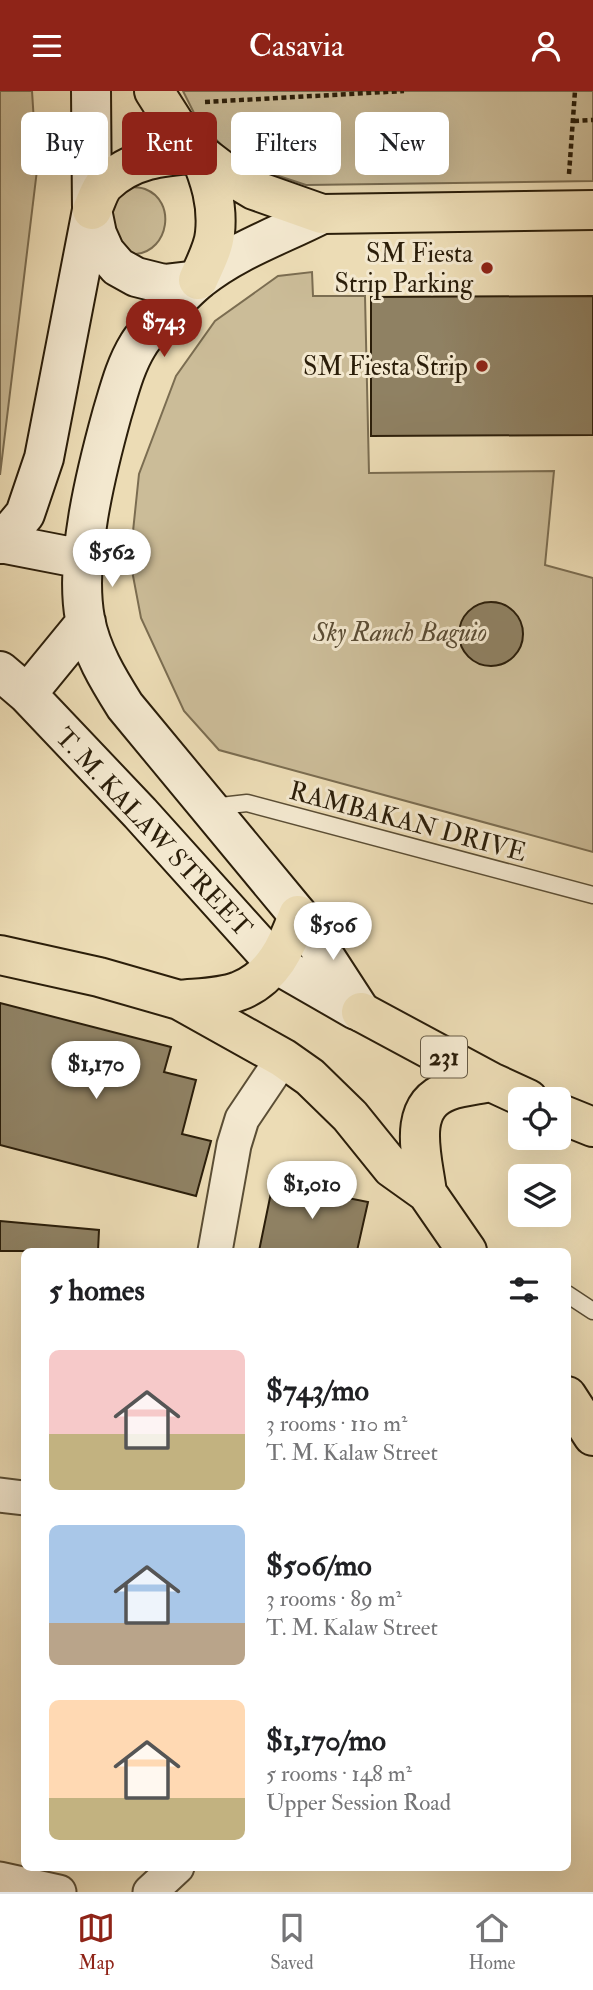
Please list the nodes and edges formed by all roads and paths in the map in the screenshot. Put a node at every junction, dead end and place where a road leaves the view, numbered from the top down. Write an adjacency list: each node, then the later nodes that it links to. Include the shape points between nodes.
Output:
1 (91, 91): 13 (main road)
2 (154, 91): 6 (main road)
3 (404, 91): 5 (path)
4 (575, 91): 8 (path)
5 (193, 102)
6 (167, 112)
7 (593, 120): 8 (path)
8 (574, 121): 12 (path)
9 (217, 167): 14 (main road, via 254,190)
10 (122, 172): 13 (main road, via 103,186)
11 (209, 175): 15 (main road, via 215,235)
12 (580, 197): 14 (main road)
13 (92, 210): 15 (main road, via 105,252 118,267 164,284); 16 (main road, via 44,458 25,514)
14 (322, 214): 15 (main road, T. M. KALAW STREET, via 232,256)
15 (198, 280): 17 (main road, T. M. KALAW STREET, via 139,343 123,376 98,467)
16 (0, 543): 17 (main road)
17 (83, 559): 18 (main road, T. M. KALAW STREET)
18 (86, 622): 19 (main road); 20 (main road, T. M. KALAW STREET, via 103,671 125,706)
19 (13, 683): 24 (main road, T. M. KALAW STREET, via 140,813)
20 (209, 808): 21 (lane, RAMBAKAN DRIVE, via 247,803); 22 (main road, T. M. KALAW STREET)
21 (593, 895)
22 (298, 915): 24 (main road); 26 (main road, T. M. KALAW STREET)
23 (0, 955): 25 (main road)
24 (276, 964): 25 (main road, via 240,991); 26 (main road, T. M. KALAW STREET)
25 (179, 1000): 27 (main road)
26 (361, 1012): 28 (main road, 231)
27 (283, 1058): 32 (main road, via 350,1116 392,1168); 33 (street, via 242,1119)
28 (491, 1082): 29 (main road, 231); 32 (main road, via 447,1091 422,1114 419,1134)
29 (508, 1090)
30 (571, 1118): 31 (main road)
31 (593, 1127)
32 (427, 1193): 34 (main road)
33 (216, 1248)
34 (465, 1248)
35 (571, 1297): 36 (lane)
36 (593, 1311)
37 (571, 1402): 38 (main road)
38 (593, 1436)
39 (0, 1495): 40 (street)
40 (21, 1498)
41 (173, 1871): 44 (street)
42 (0, 1879): 43 (street)
43 (59, 1892)
44 (150, 1892)

